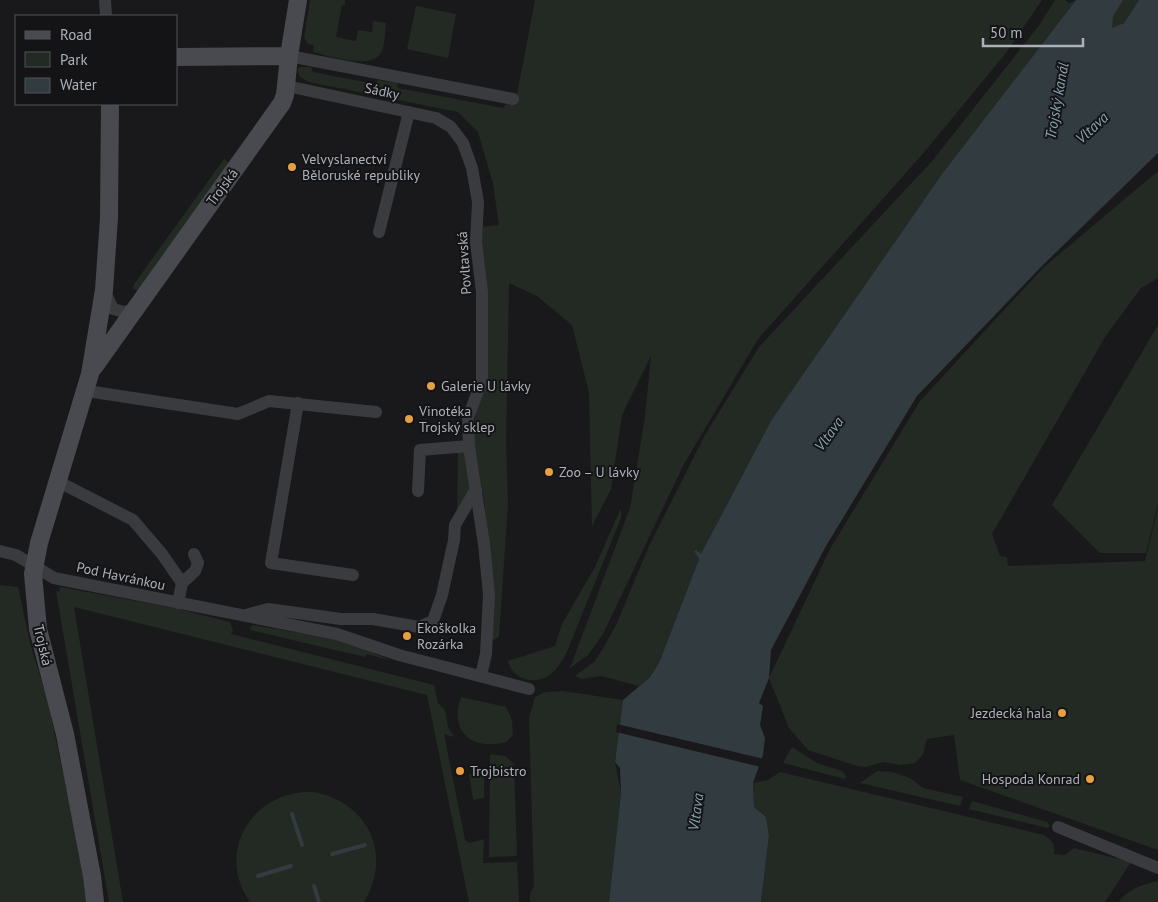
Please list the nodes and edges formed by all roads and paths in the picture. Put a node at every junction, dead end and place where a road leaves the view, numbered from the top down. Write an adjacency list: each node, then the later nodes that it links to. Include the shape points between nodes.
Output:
1 (104, 0): 3 (street)
2 (298, 0): 4 (street, Trojská)
3 (106, 15)
4 (289, 56): 5 (street); 6 (street, Trojská); 7 (street, Sádky)
5 (178, 57)
6 (287, 86): 9 (street, Sádky); 12 (street, Trojská, via 282,103 270,122)
7 (514, 99)
8 (110, 105): 11 (street, Trojská, via 109,218)
9 (409, 112): 10 (street, Sádky); 17 (street, Povltavská, via 436,118 452,127 463,143 472,168 478,202 476,242 482,292 482,380 468,418)
10 (379, 232)
11 (104, 290): 12 (street, via 114,309); 13 (street, Trojská)
12 (134, 310): 13 (street, Trojská)
13 (90, 374): 14 (street, Trojská)
14 (87, 391): 15 (street, via 238,414 269,400); 18 (street, Trojská)
15 (298, 404): 16 (street); 24 (street, via 271,563)
16 (376, 412)
17 (469, 446): 19 (street, Povltavská); 20 (street, via 420,450)
18 (59, 482): 23 (street, Trojská); 25 (street, via 132,520)
19 (476, 489): 27 (street, Pod Havránkou, via 455,525 442,595 433,620 419,627 268,609); 28 (street, Povltavská, via 489,595 486,654)
20 (418, 491)
21 (0, 551): 23 (street, Pod Havránkou)
22 (194, 554): 25 (street, via 198,563 195,571)
23 (34, 565): 26 (street, Pod Havránkou, via 54,578); 32 (street, Trojská, via 38,629 65,734)
24 (353, 575)
25 (182, 583): 26 (street)
26 (178, 603): 27 (street, Pod Havránkou)
27 (242, 616): 28 (street, Pod Havránkou, via 337,634 398,655)
28 (481, 675): 29 (street)
29 (529, 689)
30 (1058, 827): 31 (street)
31 (1158, 868)
32 (95, 902)

